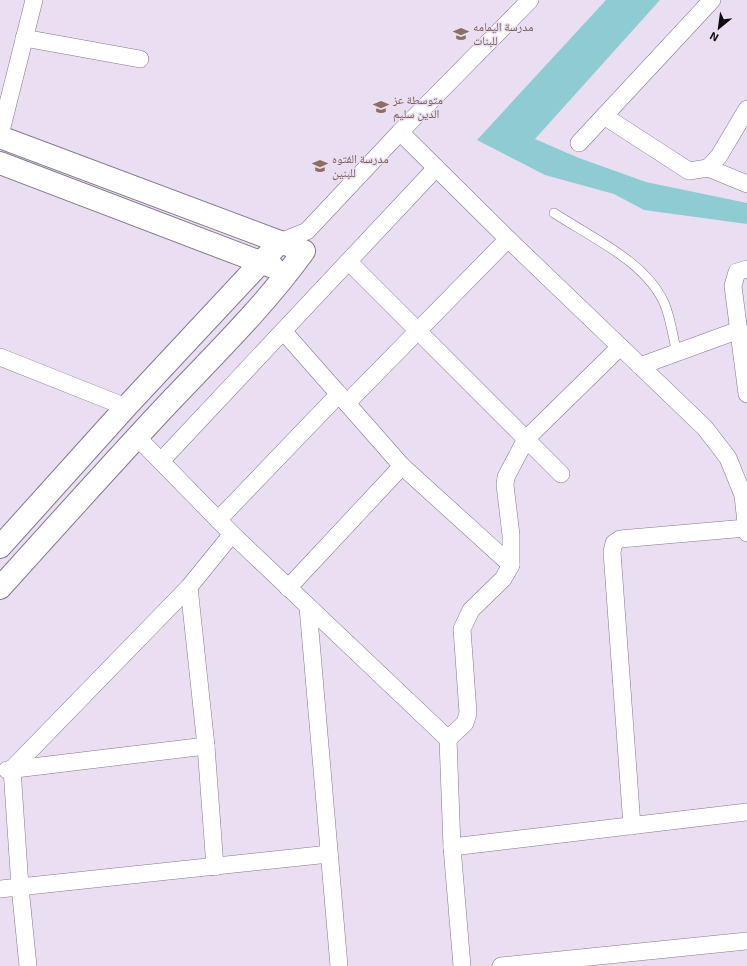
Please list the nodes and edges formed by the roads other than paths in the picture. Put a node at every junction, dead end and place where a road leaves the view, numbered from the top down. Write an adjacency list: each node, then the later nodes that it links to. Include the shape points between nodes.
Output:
1 (34, 0): 4 (street)
2 (530, 0): 8 (street)
3 (712, 0): 7 (street)
4 (24, 38): 5 (street); 9 (street)
5 (140, 59)
6 (747, 109): 13 (street, via 719,156)
7 (604, 116): 10 (street); 13 (street, via 689,171)
8 (400, 132): 12 (street); 17 (street)
9 (0, 136): 18 (street)
10 (579, 143)
11 (0, 163): 20 (street)
12 (436, 168): 16 (street); 19 (street)
13 (708, 168): 14 (street)
14 (747, 184)
15 (554, 214): 27 (lane, via 630,261 653,283 666,306)
16 (508, 239): 23 (street); 26 (street)
17 (305, 241): 18 (street); 22 (street)
18 (280, 242): 20 (street)
19 (349, 262): 23 (street); 25 (street)
20 (262, 263): 22 (street); 32 (street)
21 (747, 269): 24 (street, via 737,272 734,286)
22 (287, 274): 33 (street)
23 (418, 330): 31 (street); 34 (street)
24 (739, 330): 27 (street); 30 (street)
25 (284, 332): 31 (street); 35 (street)
26 (620, 347): 29 (street); 34 (street)
27 (677, 353): 29 (street)
28 (0, 357): 32 (street)
29 (640, 366): 38 (street, via 705,428 728,458)
30 (747, 394)
31 (343, 399): 36 (street); 39 (street)
32 (126, 407): 42 (street)
33 (137, 437): 35 (street); 45 (street)
34 (526, 439): 37 (street); 43 (street, via 506,477 505,485 511,535)
35 (161, 461): 39 (street)
36 (402, 466): 43 (street); 46 (street)
37 (561, 474)
38 (745, 494): 40 (street)
39 (218, 520): 41 (street)
40 (747, 531): 52 (street, via 620,538 614,543 612,552)
41 (232, 534): 44 (street); 46 (street)
42 (0, 547)
43 (511, 565): 48 (street, via 503,578 471,610 462,629 468,713 465,723)
44 (189, 587): 49 (street); 50 (street)
45 (0, 588)
46 (288, 588): 47 (street)
47 (308, 607): 48 (street); 54 (street)
48 (448, 739): 53 (street)
49 (206, 746): 50 (street); 55 (street)
50 (6, 770): 56 (street)
51 (747, 812): 52 (street)
52 (632, 826): 53 (street)
53 (452, 847): 61 (street)
54 (329, 854): 55 (street); 60 (street)
55 (215, 867): 56 (street)
56 (20, 887): 57 (street); 59 (street)
57 (0, 889)
58 (747, 942): 62 (street)
59 (28, 966)
60 (338, 966)
61 (462, 966)
62 (501, 966)

